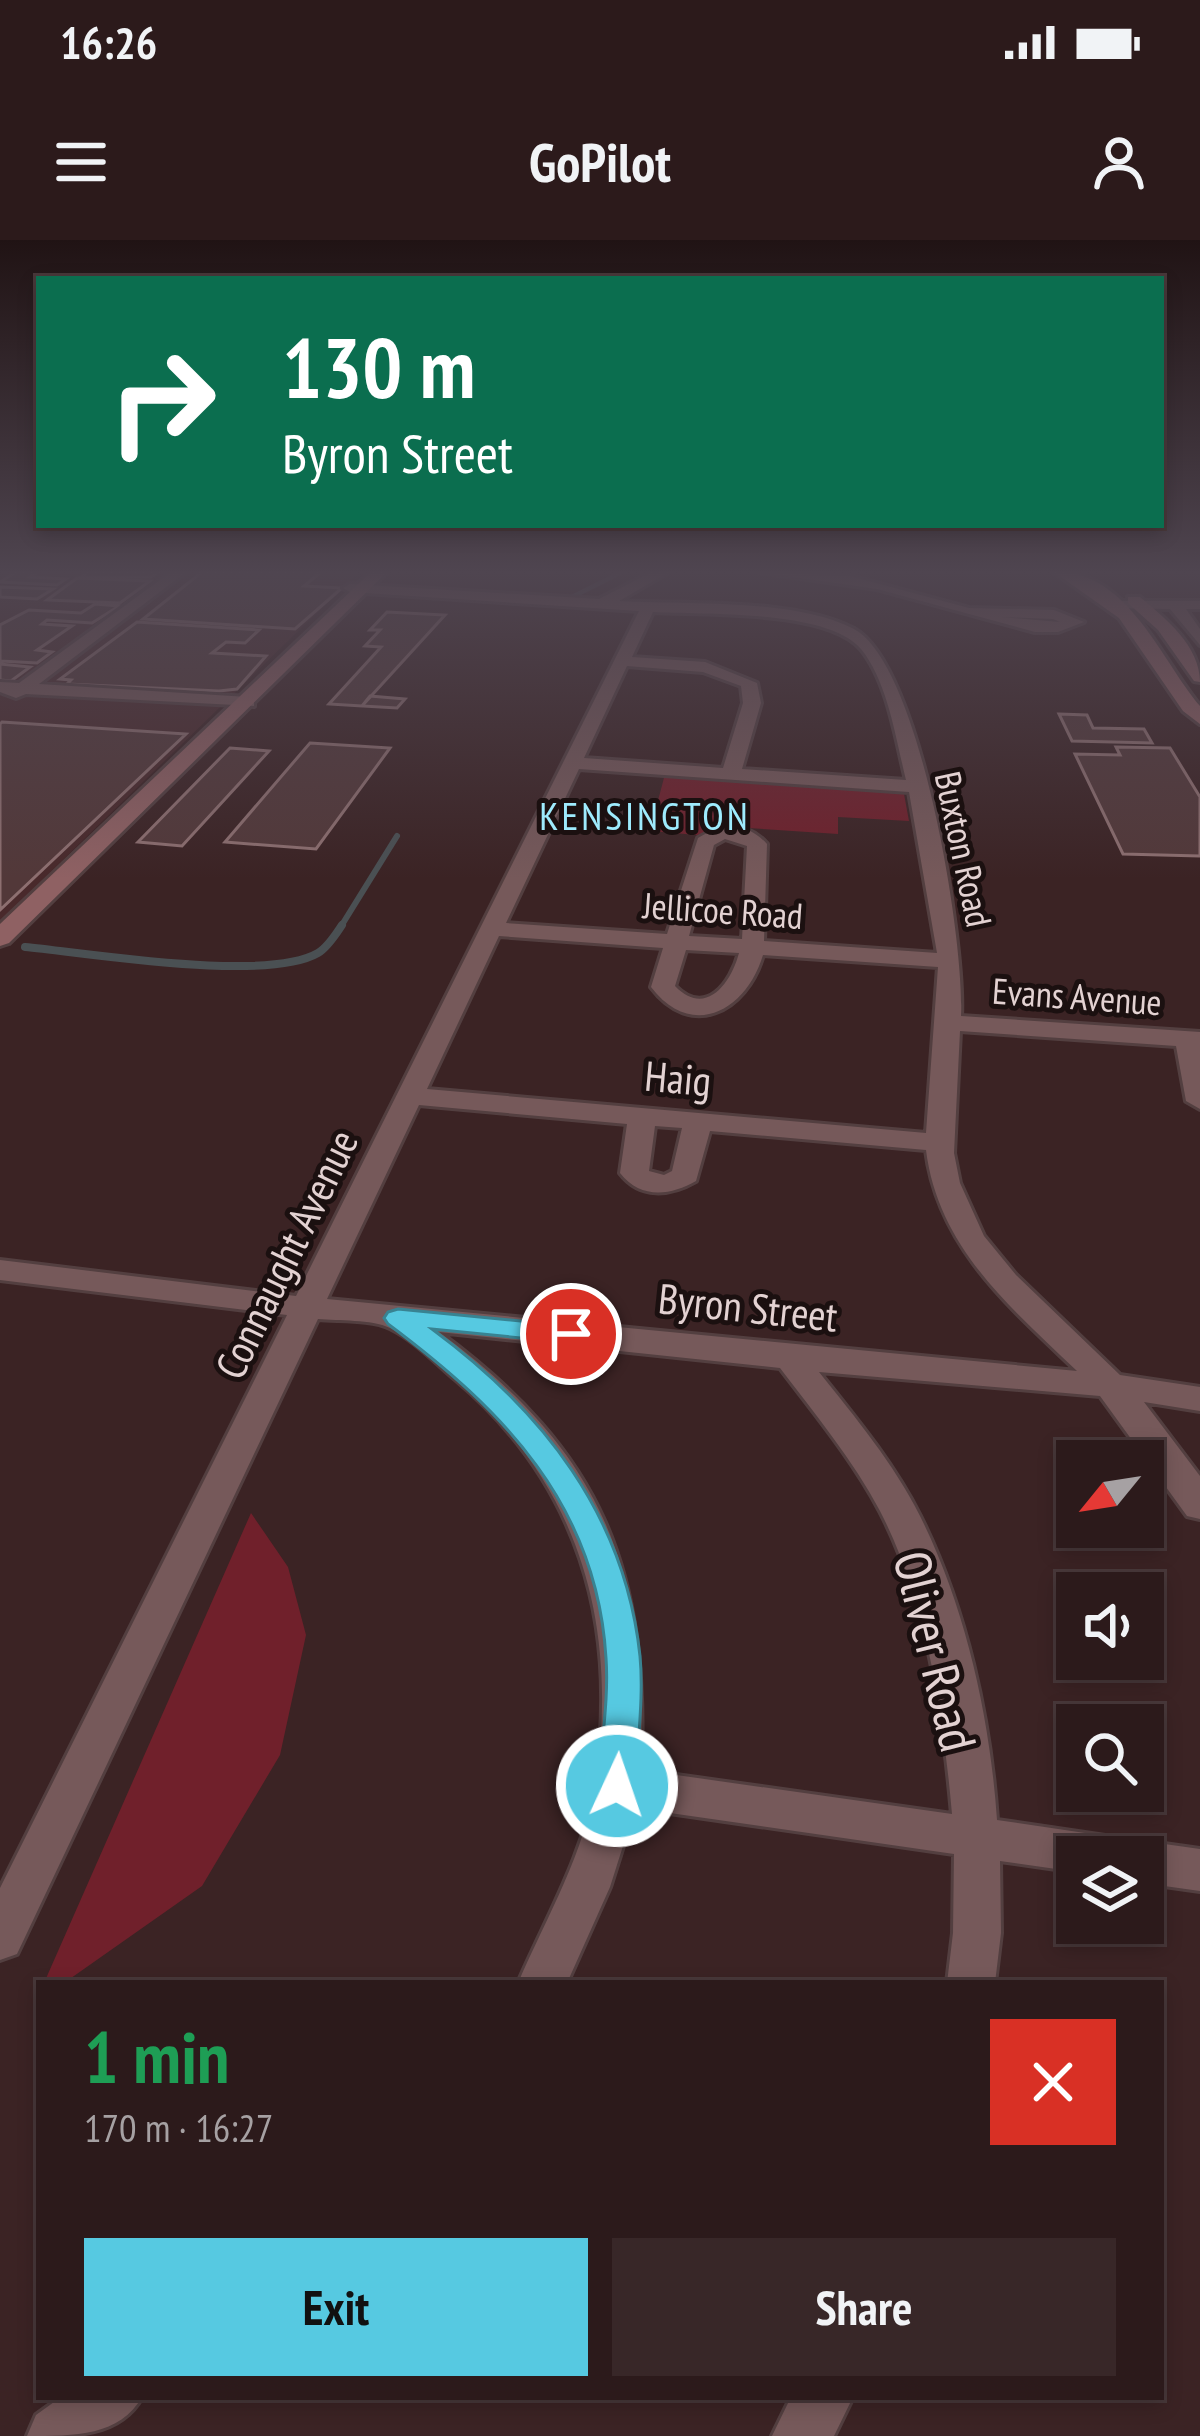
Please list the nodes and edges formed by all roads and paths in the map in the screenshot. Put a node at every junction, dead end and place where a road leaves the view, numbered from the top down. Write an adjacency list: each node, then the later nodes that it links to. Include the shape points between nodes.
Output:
1 (41, 674): 8 (street)
2 (269, 674): 9 (main road)
3 (615, 674): 12 (street, Connaught Avenue)
4 (727, 674): 13 (street, via 749,682 752,703)
5 (883, 674): 14 (street, Buxton Road)
6 (1164, 674): 11 (main road)
7 (0, 687): 8 (street)
8 (22, 689): 9 (street); 10 (street)
9 (241, 702): 15 (main road); 17 (main road)
10 (0, 705)
11 (1200, 718)
12 (572, 763): 13 (street); 16 (street, Connaught Avenue)
13 (731, 774): 14 (street)
14 (917, 787): 20 (street, Buxton Road)
15 (0, 923)
16 (491, 929): 18 (street, Jellicoe Road); 23 (street, Connaught Avenue)
17 (0, 938)
18 (675, 943): 19 (street, Jellicoe Road); 19 (street, via 664,991 702,1006 737,997); 19 (street, via 705,842 735,833 757,844)
19 (752, 948): 20 (street, Jellicoe Road)
20 (950, 961): 21 (street, Buxton Road)
21 (949, 1023): 22 (street, Evans Avenue); 27 (street, Buxton Road)
22 (1194, 1040): 24 (street)
23 (410, 1096): 25 (street, Haig); 29 (street, Connaught Avenue)
24 (1200, 1101)
25 (642, 1117): 26 (street, Haig); 26 (street, via 634,1173 659,1185 686,1175)
26 (698, 1121): 27 (street, Haig)
27 (939, 1143): 32 (street, Buxton Road, via 958,1217 992,1268)
28 (0, 1270): 29 (street, Byron Street)
29 (309, 1304): 30 (street, Byron Street); 40 (street, Connaught Avenue)
30 (398, 1318): 31 (street, Byron Street); 35 (street, via 521,1421 584,1512 604,1556 623,1658)
31 (788, 1355): 32 (street, Byron Street); 36 (street, Oliver Road, via 901,1516 933,1593 954,1676)
32 (1110, 1385): 33 (street, Byron Street); 34 (street, Buxton Road)
33 (1200, 1399)
34 (1200, 1506)
35 (617, 1786): 36 (street); 41 (street, via 580,1904)
36 (975, 1837): 37 (street); 42 (street, Oliver Road)
37 (1056, 1849)
38 (1164, 1865): 39 (street)
39 (1200, 1870)
40 (0, 1938)
41 (543, 1980)
42 (971, 1980)
43 (108, 2400): 45 (street)
44 (822, 2400): 46 (street)
45 (57, 2436)
46 (802, 2436)

